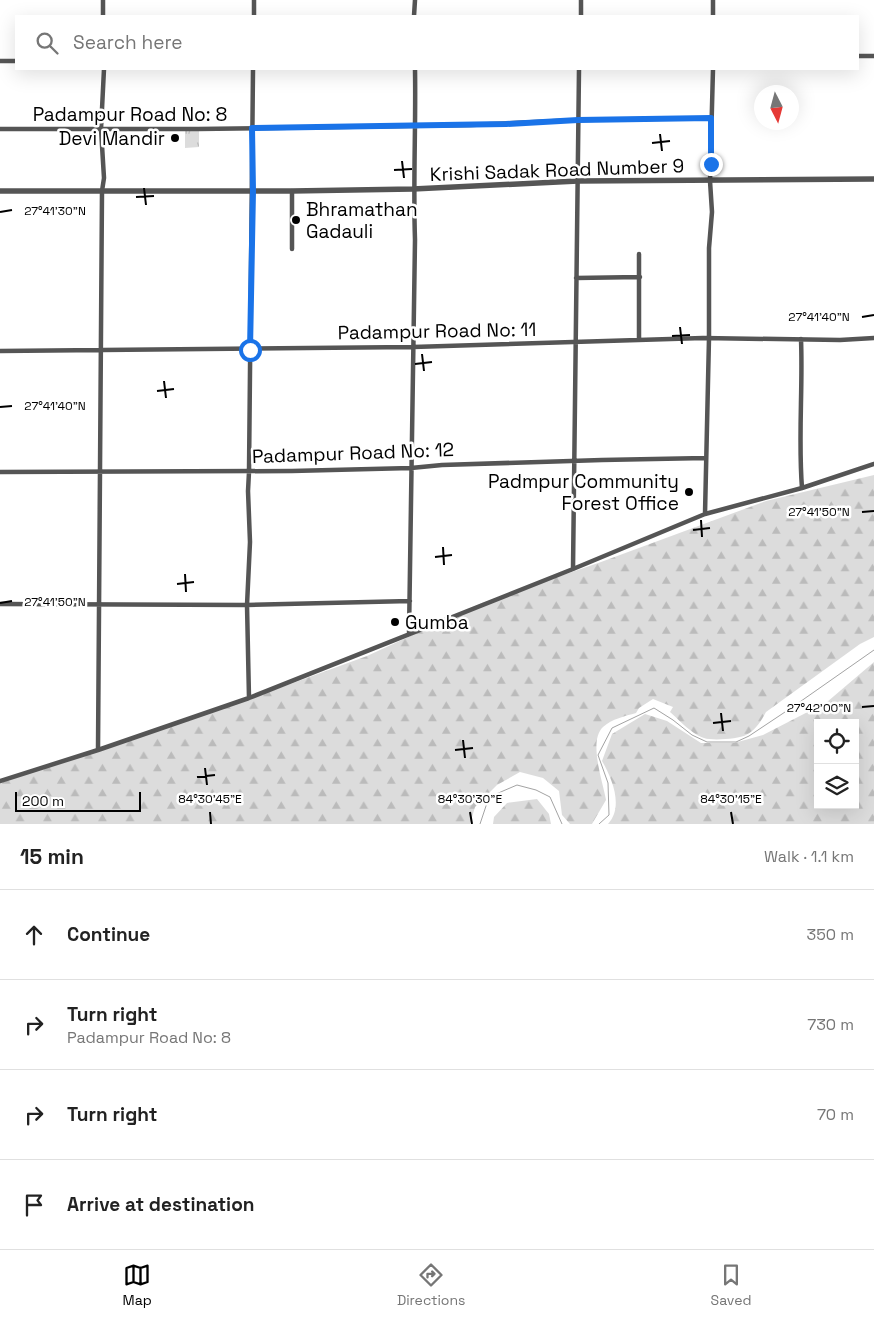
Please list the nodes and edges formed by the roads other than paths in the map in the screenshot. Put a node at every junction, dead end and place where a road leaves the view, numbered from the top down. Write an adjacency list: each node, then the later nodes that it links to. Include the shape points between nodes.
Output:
1 (103, 0): 6 (street)
2 (254, 0): 7 (street)
3 (415, 0): 8 (street)
4 (581, 0): 9 (street)
5 (713, 0): 10 (street)
6 (103, 15)
7 (254, 15)
8 (414, 15)
9 (581, 15)
10 (713, 15)
11 (859, 56): 12 (street)
12 (874, 56)
13 (0, 61): 14 (street)
14 (15, 61)
15 (104, 70): 25 (street)
16 (253, 70): 23 (street)
17 (416, 70): 22 (street)
18 (578, 70): 21 (street)
19 (713, 70): 20 (street)
20 (711, 118): 21 (street, Padampur Road No: 8); 28 (street)
21 (578, 120): 22 (street, Padampur Road No: 8); 27 (street)
22 (416, 125): 23 (street, Padampur Road No: 8); 29 (street)
23 (252, 128): 25 (street, Padampur Road No: 8); 31 (street)
24 (0, 129): 25 (street, Padampur Road No: 8)
25 (101, 129): 30 (street)
26 (874, 179): 28 (street, Krishi Sadak Road Number 9)
27 (578, 181): 28 (street, Krishi Sadak Road Number 9); 29 (street, Krishi Sadak Road Number 9); 36 (street)
28 (710, 181): 38 (street)
29 (413, 188): 32 (street, Krishi Sadak Road Number 9); 43 (street)
30 (102, 191): 31 (street, Krishi Sadak Road Number 9); 33 (street, Krishi Sadak Road Number 9); 46 (street)
31 (253, 191): 32 (street, Krishi Sadak Road Number 9); 44 (street)
32 (292, 191): 34 (street)
33 (0, 192)
34 (292, 249)
35 (639, 254): 37 (street)
36 (576, 278): 37 (street); 42 (street)
37 (640, 278): 41 (street)
38 (709, 338): 40 (street, Padampur Road No: 11); 41 (street, Padampur Road No: 11); 47 (street)
39 (874, 338): 40 (street, Padampur Road No: 11)
40 (801, 339): 54 (street, via 799,437)
41 (639, 340): 42 (street, Padampur Road No: 11)
42 (576, 342): 43 (street, Padampur Road No: 11); 48 (street)
43 (413, 347): 44 (street, Padampur Road No: 11); 50 (street)
44 (250, 350): 46 (street, Padampur Road No: 11); 53 (street)
45 (0, 352): 46 (street, Padampur Road No: 11)
46 (101, 352): 52 (street)
47 (706, 458): 48 (street, Padampur Road No: 12); 55 (street)
48 (574, 461): 50 (street, Padampur Road No: 12); 56 (street)
49 (874, 464): 54 (street)
50 (411, 468): 53 (street, Padampur Road No: 12); 57 (street)
51 (0, 472): 52 (street, Padampur Road No: 12)
52 (99, 472): 53 (street, Padampur Road No: 12); 58 (street)
53 (249, 472): 60 (street)
54 (802, 488): 55 (street)
55 (705, 514): 56 (street)
56 (573, 569): 61 (street)
57 (410, 601): 60 (street); 61 (street)
58 (98, 603): 59 (street); 60 (street); 63 (street)
59 (0, 604)
60 (247, 605): 62 (street)
61 (409, 634): 62 (street)
62 (249, 698): 63 (street)
63 (98, 750): 64 (street)
64 (0, 782)

